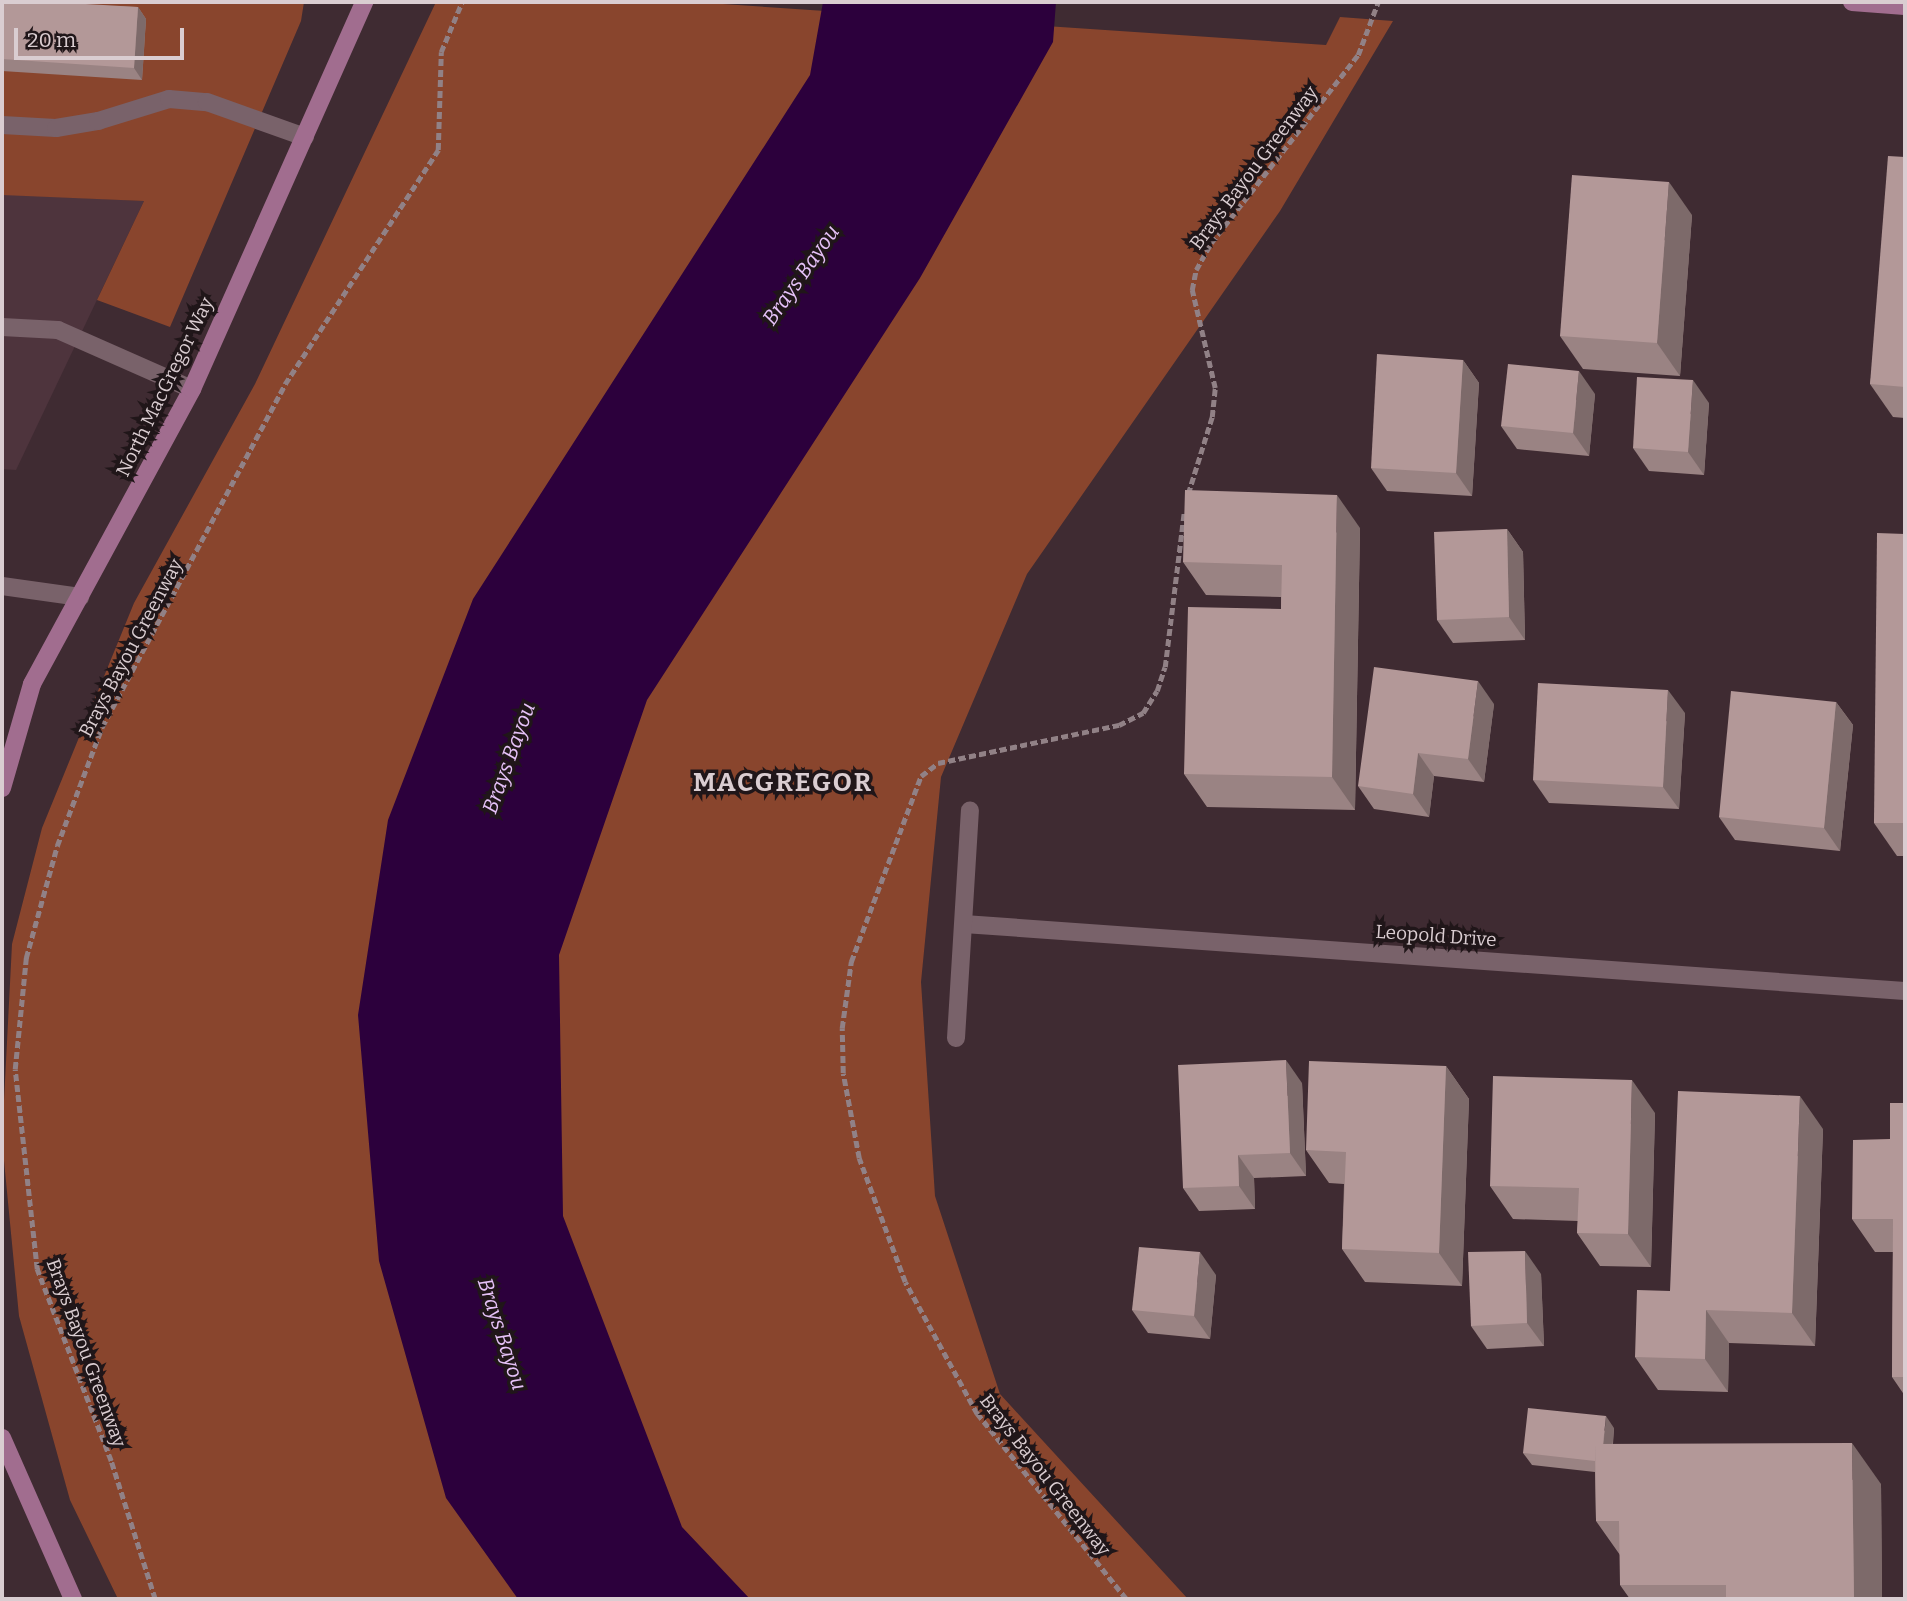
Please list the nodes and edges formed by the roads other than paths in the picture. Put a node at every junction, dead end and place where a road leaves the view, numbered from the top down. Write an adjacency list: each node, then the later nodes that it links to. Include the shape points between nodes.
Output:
1 (364, 2): 5 (main road, North MacGregor Way)
2 (1853, 2): 3 (main road)
3 (1905, 6)
4 (2, 125): 5 (street, via 56,128 169,99 206,102)
5 (305, 137): 7 (main road, North MacGregor Way)
6 (2, 327): 7 (street, via 58,330)
7 (192, 389): 9 (main road, North MacGregor Way)
8 (2, 586): 9 (street)
9 (79, 597): 10 (main road, North MacGregor Way, via 33,684)
10 (2, 788)
11 (970, 810): 12 (street)
12 (964, 924): 13 (street, Leopold Drive); 14 (street)
13 (1905, 990)
14 (956, 1038)
15 (2, 1438): 16 (main road)
16 (73, 1599)

